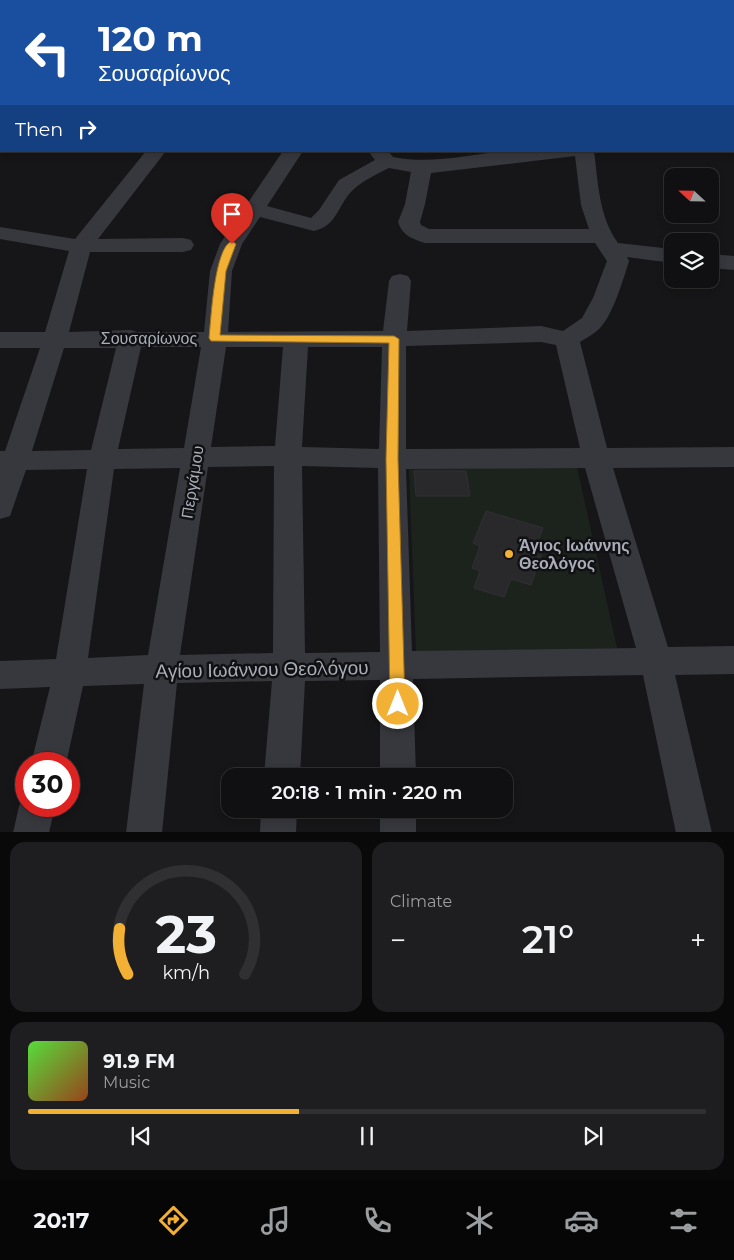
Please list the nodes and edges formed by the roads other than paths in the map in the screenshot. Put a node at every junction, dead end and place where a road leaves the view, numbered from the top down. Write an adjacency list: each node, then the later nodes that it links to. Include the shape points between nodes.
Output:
1 (155, 152): 11 (street)
2 (292, 152): 7 (street, Περγάμου)
3 (560, 152): 6 (street, via 460,165)
4 (584, 152): 9 (street, via 590,201)
5 (382, 156): 6 (street, via 400,165); 7 (street, via 348,183 322,221 314,225)
6 (422, 166): 9 (street, via 409,222 411,229 425,236)
7 (255, 209): 17 (street, Περγάμου, via 232,244 221,271)
8 (0, 233): 11 (street)
9 (607, 243): 12 (street); 22 (street, via 618,261 605,298 591,322)
10 (182, 245): 11 (street)
11 (81, 246): 18 (street)
12 (664, 254)
13 (719, 262): 14 (street)
14 (734, 263)
15 (400, 281): 20 (street)
16 (131, 338): 17 (street, Σουσαρίωνος); 18 (street, Σουσαρίωνος); 28 (street)
17 (215, 338): 19 (street, Σουσαρίωνος); 26 (street, Περγάμου)
18 (55, 339): 21 (street, Σουσαρίωνος); 29 (street)
19 (296, 339): 20 (street, Σουσαρίωνος); 23 (street)
20 (394, 339): 22 (street, Σουσαρίωνος, via 541,334); 27 (street)
21 (0, 340)
22 (567, 340): 25 (street)
23 (288, 456): 26 (street); 27 (street); 34 (street)
24 (734, 456): 25 (street)
25 (596, 457): 27 (street); 32 (street)
26 (196, 459): 28 (street); 35 (street, Περγάμου)
27 (392, 459): 33 (street)
28 (102, 460): 29 (street); 36 (street)
29 (7, 461): 30 (street)
30 (0, 508)
31 (734, 660): 32 (street, Αγίου Ιωάννου Θεολόγου)
32 (656, 662): 33 (street, Αγίου Ιωάννου Θεολόγου); 48 (street)
33 (397, 667): 34 (street, Αγίου Ιωάννου Θεολόγου); 40 (street)
34 (289, 668): 35 (street, Αγίου Ιωάννου Θεολόγου); 39 (street)
35 (162, 670): 36 (street, Αγίου Ιωάννου Θεολόγου); 45 (street, Περγάμου)
36 (70, 672): 37 (street, Αγίου Ιωάννου Θεολόγου); 38 (street)
37 (0, 675)
38 (51, 752)
39 (283, 768)
40 (398, 768)
41 (34, 817): 44 (street)
42 (279, 818): 46 (street)
43 (398, 818): 47 (street)
44 (31, 832)
45 (144, 832)
46 (278, 832)
47 (398, 832)
48 (694, 832)

